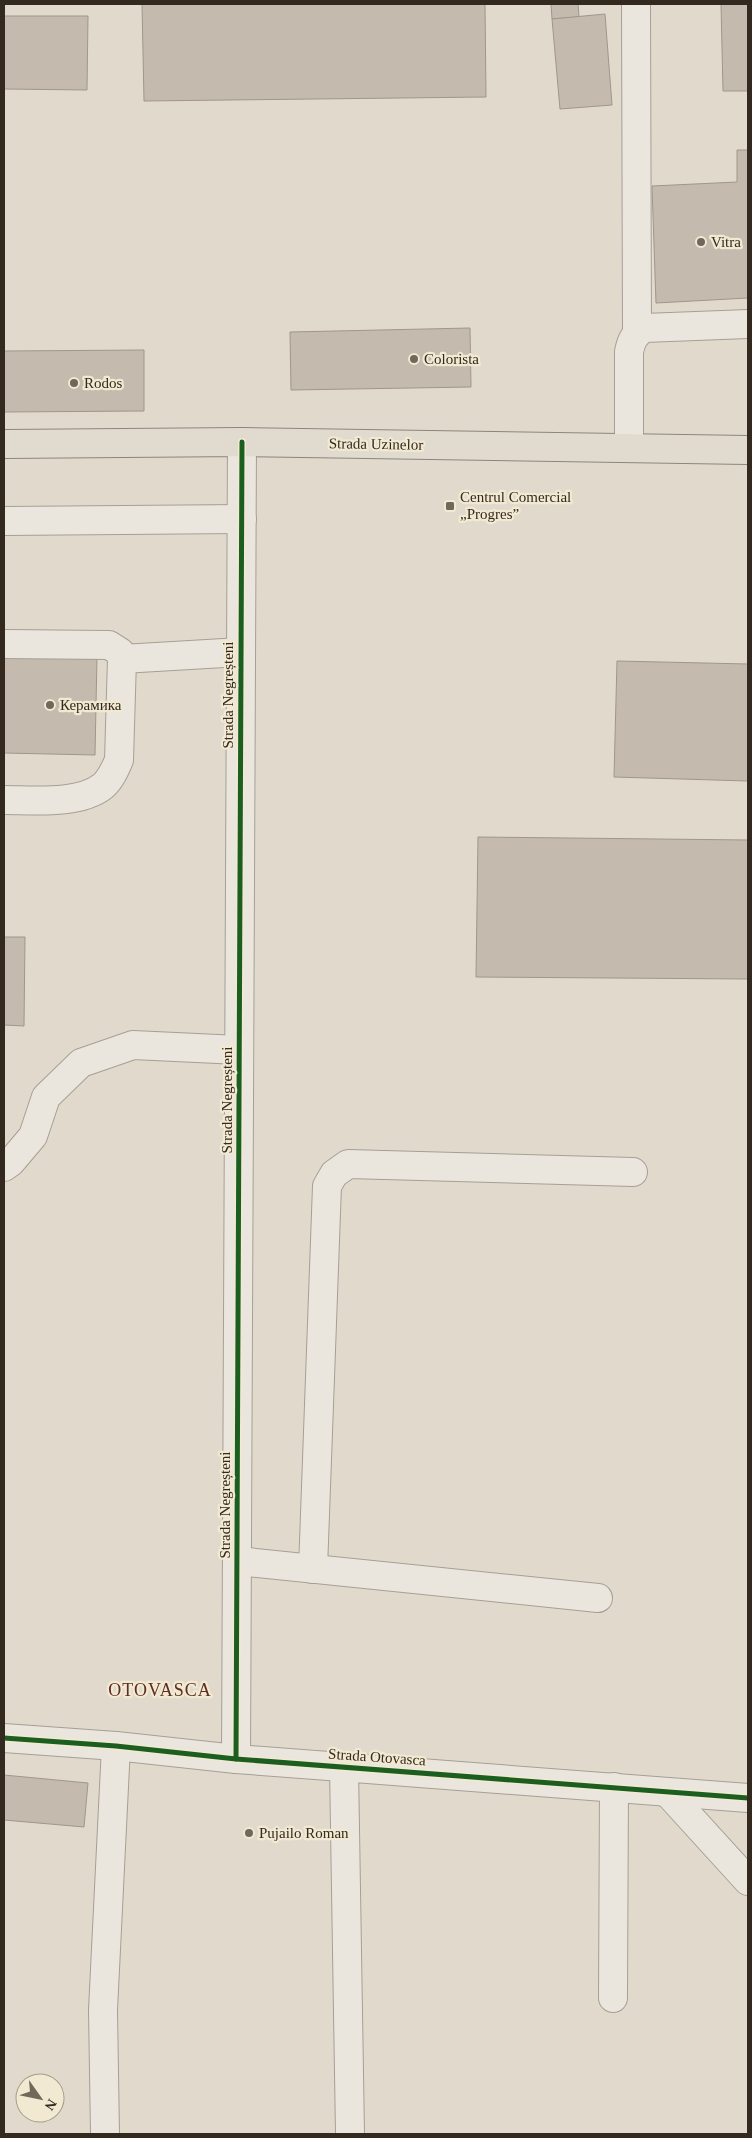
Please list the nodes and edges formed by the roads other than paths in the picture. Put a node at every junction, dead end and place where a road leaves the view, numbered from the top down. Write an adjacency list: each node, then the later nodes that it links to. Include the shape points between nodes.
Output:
1 (636, 4): 3 (street)
2 (748, 324): 3 (street, via 644,328)
3 (637, 333): 6 (street, via 629,352)
4 (242, 442): 5 (main road, Strada Uzinelor); 6 (main road, Strada Uzinelor); 8 (street, Strada Negreșteni)
5 (4, 444)
6 (629, 448): 7 (main road, Strada Uzinelor)
7 (748, 450)
8 (242, 519): 9 (street); 11 (street, Strada Negreșteni)
9 (4, 521)
10 (4, 644): 12 (street, via 109,646 120,652)
11 (241, 652): 12 (street); 14 (street, Strada Negreșteni)
12 (122, 659): 13 (street, via 120,760 104,785 90,794 74,798)
13 (4, 800)
14 (240, 1050): 15 (street, via 133,1045 81,1062 46,1097 33,1136); 17 (street, Strada Negreșteni)
15 (4, 1167)
16 (634, 1172): 18 (street, via 348,1164 334,1174 327,1186)
17 (237, 1561): 18 (street); 22 (street, Strada Negreșteni)
18 (313, 1569): 19 (street)
19 (598, 1598)
20 (4, 1738): 21 (street, Strada Otovasca)
21 (116, 1746): 22 (street, Strada Otovasca); 29 (street, via 104,2010)
22 (236, 1759): 23 (street, Strada Otovasca)
23 (344, 1767): 24 (street, Strada Otovasca); 30 (street)
24 (614, 1787): 25 (street, Strada Otovasca); 28 (street)
25 (667, 1792): 26 (street, Strada Otovasca); 27 (street)
26 (748, 1798)
27 (748, 1880)
28 (613, 1998)
29 (105, 2134)
30 (350, 2134)

